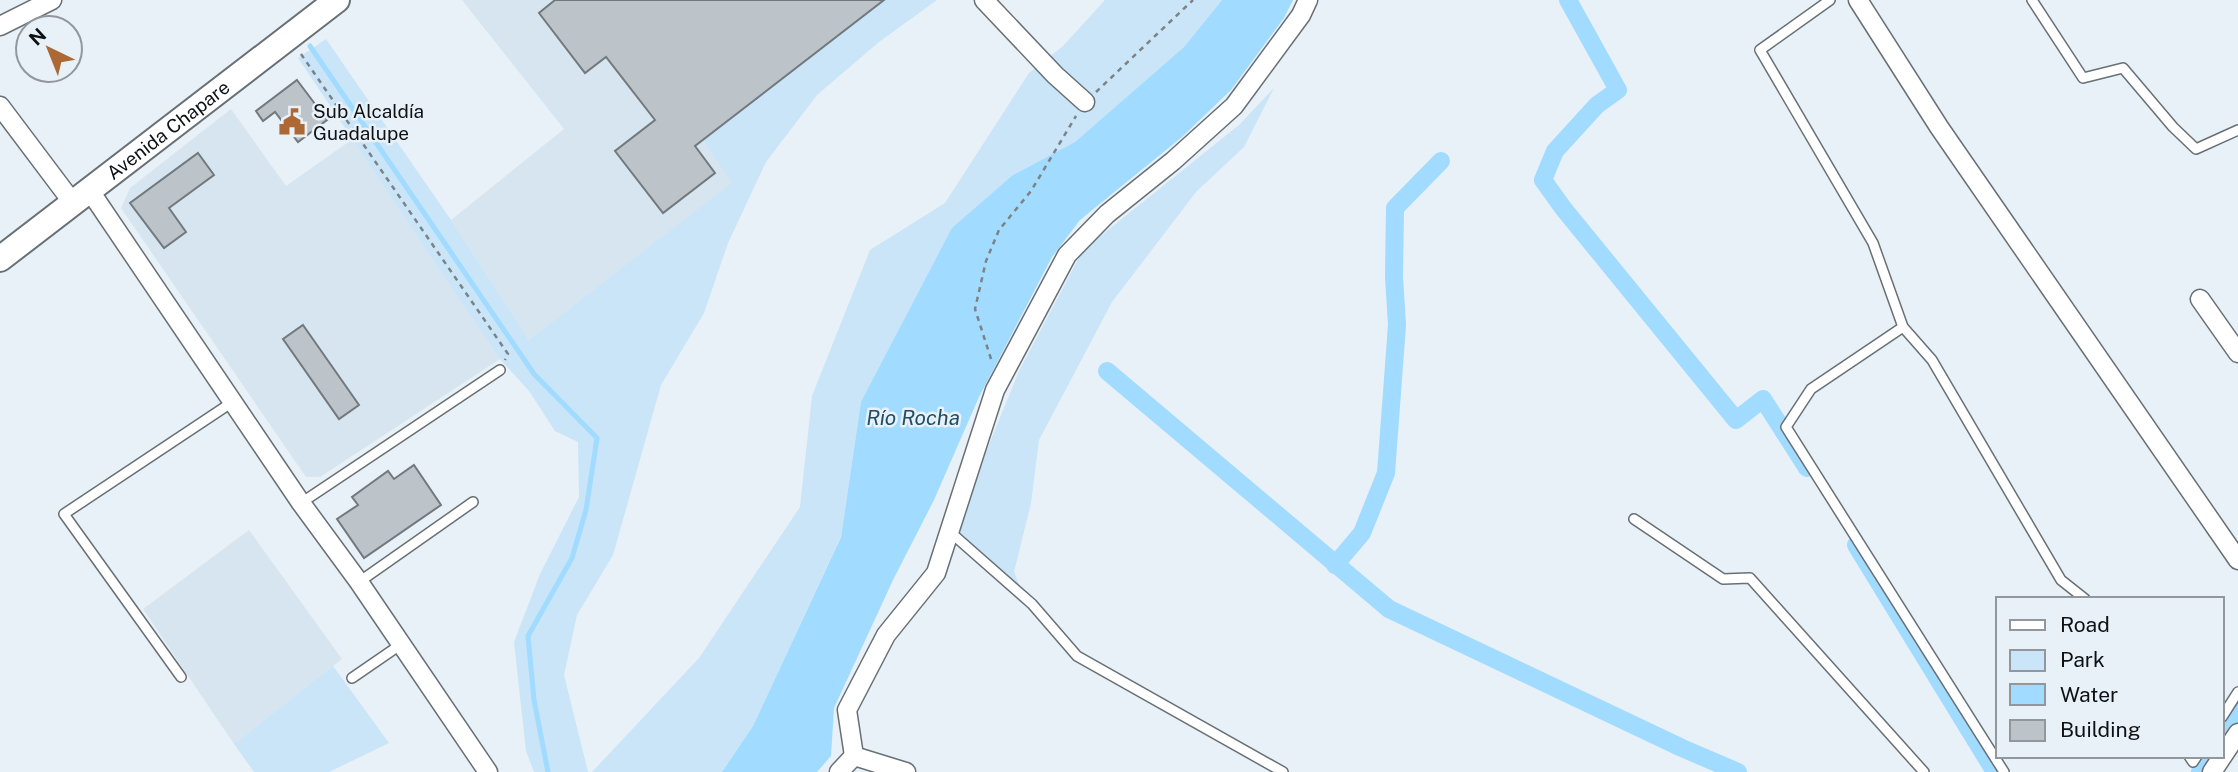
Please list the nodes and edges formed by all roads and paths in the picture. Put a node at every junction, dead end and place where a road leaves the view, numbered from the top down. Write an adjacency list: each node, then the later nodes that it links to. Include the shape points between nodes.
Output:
1 (52, 0): 9 (street)
2 (337, 0): 10 (main road, Avenida Chapare)
3 (985, 0): 11 (street)
4 (1193, 0): 11 (path)
5 (1308, 0): 25 (street, via 1234,106 1107,214 1067,255 995,390)
6 (1830, 0): 17 (lane, via 1760,50 1873,243)
7 (1858, 0): 26 (street, via 1939,127)
8 (2032, 0): 13 (lane, via 2083,78 2123,68 2196,149)
9 (0, 26)
10 (289, 37): 14 (main road, Avenida Chapare); 20 (path, via 508,354)
11 (1085, 103): 19 (path, via 1031,191 999,230 986,261 975,309)
12 (0, 106): 14 (street)
13 (2238, 130)
14 (82, 197): 15 (main road, Avenida Chapare); 21 (street)
15 (0, 259)
16 (2200, 299): 18 (street)
17 (1903, 327): 28 (lane, via 1932,360 2061,580); 42 (lane, via 1811,388 1786,427)
18 (2238, 353)
19 (991, 359)
20 (500, 370): 23 (lane)
21 (234, 401): 23 (street); 30 (lane, via 64,514)
22 (473, 502): 27 (lane)
23 (301, 503): 27 (street)
24 (1634, 519): 41 (lane, via 1723,579 1750,578)
25 (949, 531): 36 (street, via 936,573 886,635 847,710); 40 (lane, via 1032,604 1077,656)
26 (2238, 560)
27 (359, 582): 29 (street)
28 (2082, 597)
29 (400, 645): 31 (lane); 37 (street)
30 (181, 677)
31 (352, 678)
32 (2238, 692): 33 (lane)
33 (2224, 714)
34 (2238, 733): 35 (street)
35 (2224, 754)
36 (854, 756): 38 (street); 39 (street)
37 (488, 772)
38 (839, 772)
39 (906, 772)
40 (1283, 772)
41 (1923, 772)
42 (2004, 772)

